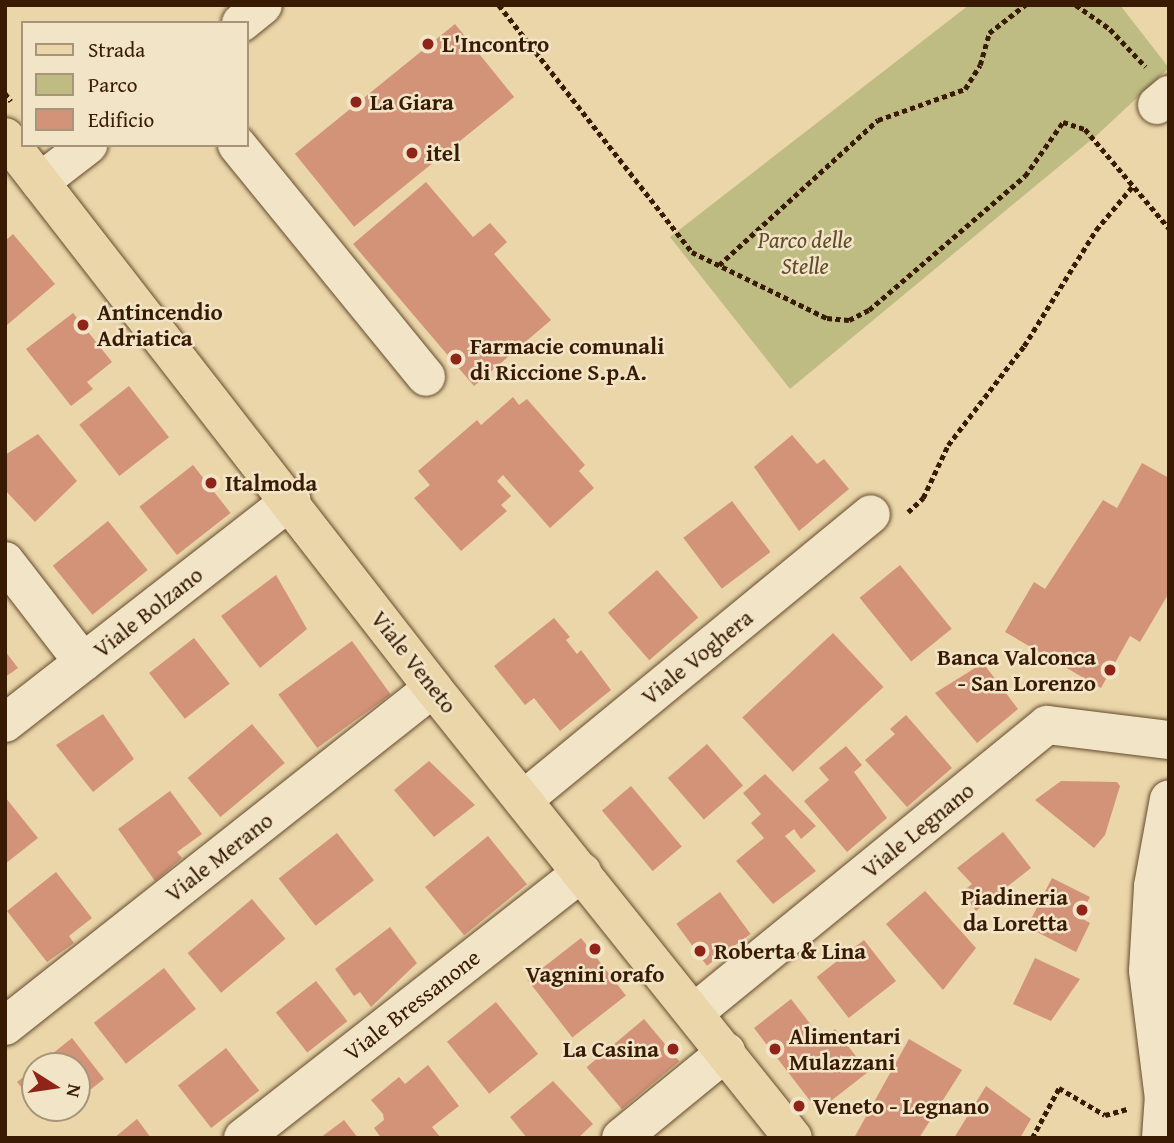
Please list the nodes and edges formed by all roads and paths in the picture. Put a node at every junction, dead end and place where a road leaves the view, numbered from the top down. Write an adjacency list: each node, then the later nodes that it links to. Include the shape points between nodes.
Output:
1 (263, 5): 5 (street)
2 (499, 5): 13 (path, via 692,251)
3 (1025, 5): 13 (path, via 989,33 980,65 965,89 878,120)
4 (1076, 5): 6 (path, via 1110,29)
5 (243, 21)
6 (1160, 92)
7 (5, 137): 10 (main road, Viale Veneto)
8 (85, 147): 10 (street)
9 (239, 147): 14 (street)
10 (40, 182): 15 (main road, Viale Veneto)
11 (1132, 187): 12 (path); 13 (path, via 1085,129 1063,122 1026,176 869,310 849,320 827,318); 16 (path, via 1096,230 1024,346 948,445 923,498 902,517)
12 (1169, 228)
13 (719, 265)
14 (426, 377)
15 (291, 500): 18 (street, Viale Bolzano); 19 (main road, Viale Veneto)
16 (871, 514): 22 (street, Viale Voghera)
17 (5, 561): 18 (street)
18 (83, 662): 20 (street, Viale Bolzano)
19 (433, 688): 22 (main road, Viale Veneto); 26 (street, Viale Merano)
20 (5, 723)
21 (1169, 740): 25 (street, Viale Legnano, via 1047,725)
22 (523, 800): 24 (main road, Viale Veneto)
23 (1167, 817): 28 (street, via 1153,886 1149,971)
24 (582, 872): 25 (main road, Viale Veneto); 29 (street, Viale Bressanone)
25 (695, 1012): 27 (main road, Viale Veneto)
26 (5, 1026)
27 (726, 1052): 30 (street); 31 (main road, Viale Veneto)
28 (1165, 1119): 32 (path, via 1105,1115 1059,1088)
29 (243, 1138)
30 (621, 1138)
31 (793, 1138)
32 (1032, 1138)

